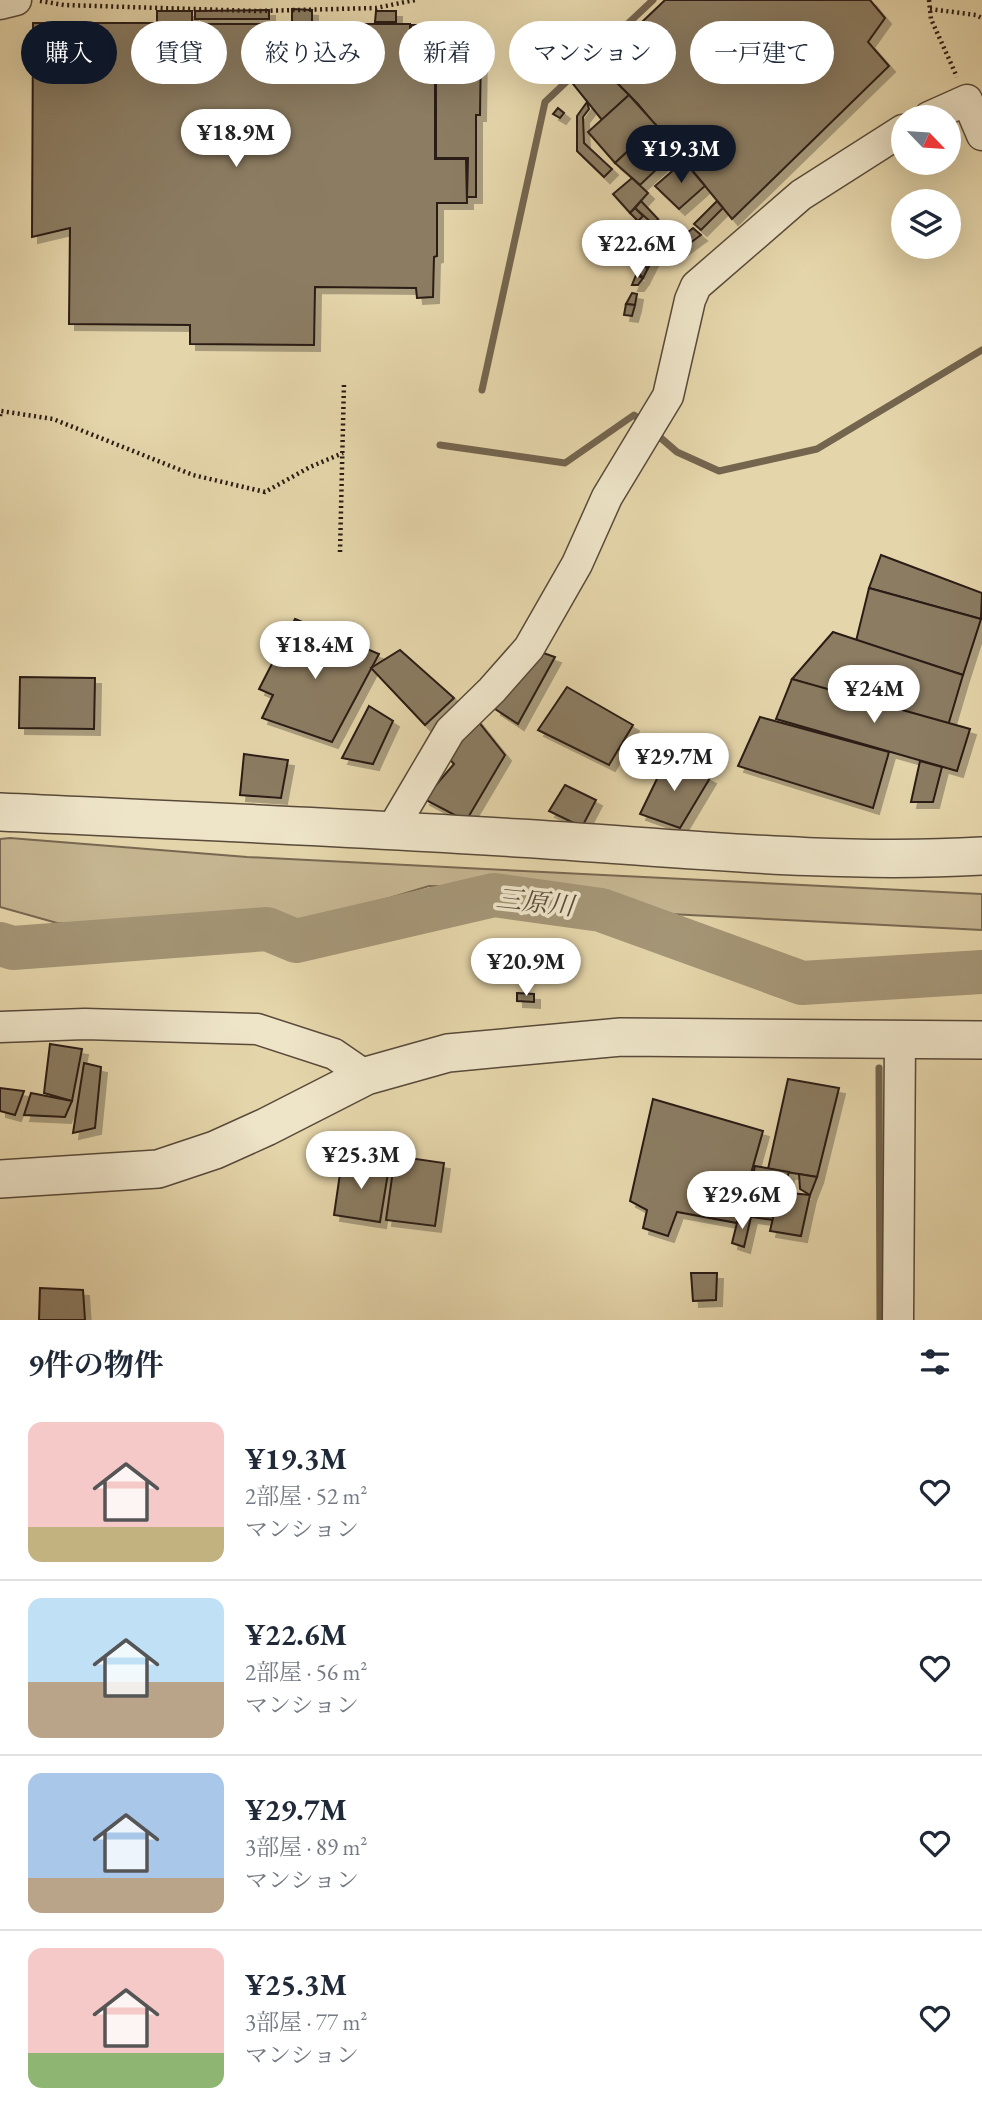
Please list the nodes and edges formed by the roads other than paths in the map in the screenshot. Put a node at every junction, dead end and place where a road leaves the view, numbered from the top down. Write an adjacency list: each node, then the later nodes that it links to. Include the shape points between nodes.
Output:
1 (16, 0): 2 (street)
2 (0, 4)
3 (956, 105): 4 (street, via 967,100)
4 (982, 135)
5 (891, 138): 7 (street, via 801,195 696,286 668,396 607,497 577,564 529,648 450,731)
6 (0, 812): 7 (street)
7 (391, 831): 8 (street, via 759,856)
8 (982, 856)
9 (0, 1027): 12 (street, via 85,1024 257,1029 334,1054)
10 (900, 1039): 11 (street); 12 (street, via 621,1037 448,1053); 14 (street)
11 (982, 1040)
12 (366, 1076): 13 (street, via 215,1150 158,1169)
13 (0, 1178)
14 (898, 1320)

